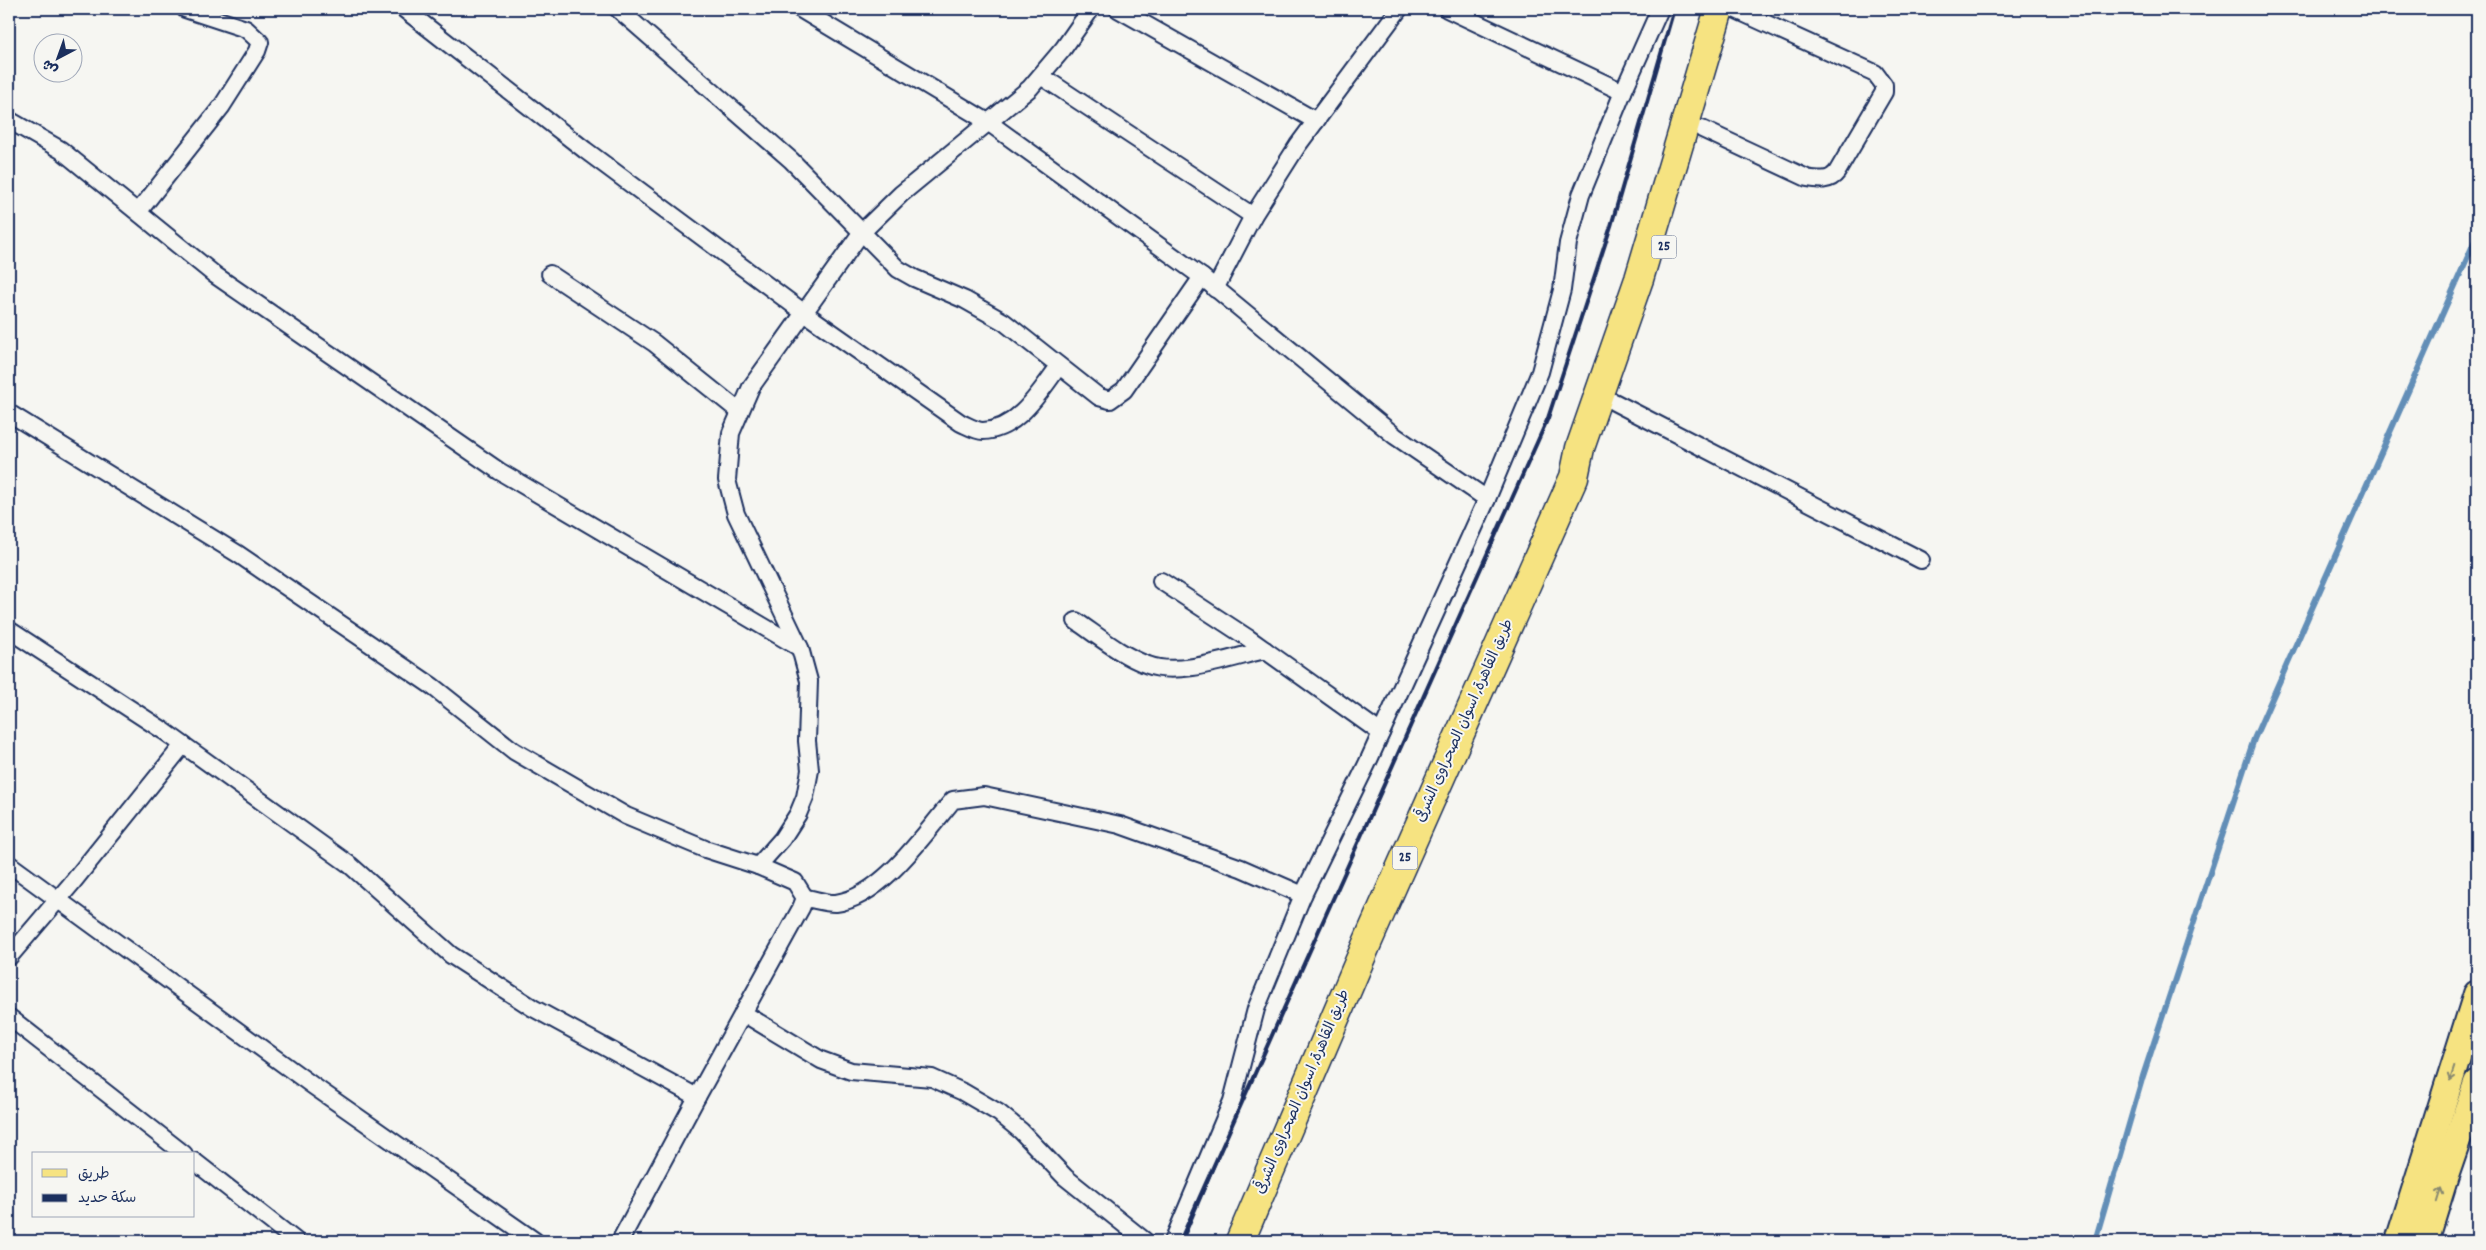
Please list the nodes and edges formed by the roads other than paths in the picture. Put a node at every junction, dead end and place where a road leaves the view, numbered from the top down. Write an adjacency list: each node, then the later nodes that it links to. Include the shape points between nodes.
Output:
1 (185, 9): 18 (street, via 246,29 260,42 222,106)
2 (404, 9): 24 (street, via 585,150)
3 (618, 9): 20 (street, via 791,160)
4 (800, 9): 15 (street)
5 (1091, 9): 12 (street)
6 (1118, 9): 16 (street)
7 (1398, 9): 16 (street)
8 (1446, 9): 13 (street)
9 (1660, 9): 13 (street)
10 (1719, 9): 29 (highway, طريق القاهرة, اسوان الصحراوى الشرقى / 25, via 1639,279 1580,448)
11 (1734, 9): 17 (highway, طريق القاهرة, اسوان الصحراوى الشرقى / 25); 17 (street, via 1875,73 1884,85 1884,92 1837,172 1826,179 1807,178)
12 (1041, 76): 15 (street); 19 (street)
13 (1623, 92): 30 (street, via 1582,195 1568,243 1562,290 1540,372)
14 (9, 120): 18 (street, via 61,150)
15 (988, 122): 20 (street, via 901,194); 22 (street)
16 (1316, 122): 19 (street)
17 (1702, 129): 26 (highway, طريق القاهرة, اسوان الصحراوى الشرقى / 25)
18 (139, 211): 35 (street, via 215,275 499,471)
19 (1253, 216): 23 (street)
20 (861, 233): 24 (street); 25 (street, via 898,269 1004,322)
21 (550, 274): 27 (street, via 654,343)
22 (1202, 277): 23 (street); 25 (street, via 1118,396 1110,400 1099,396)
23 (1215, 289): 30 (street, via 1395,436)
24 (803, 312): 25 (street, via 947,415 982,431 1011,422); 27 (street, via 751,386)
25 (1059, 366)
26 (1614, 402): 29 (highway, طريق القاهرة, اسوان الصحراوى الشرقى / 25, via 1603,439); 31 (street)
27 (740, 412): 35 (street, via 730,433 727,480 736,514)
28 (9, 413): 40 (street, via 238,554 432,686 514,751 626,816 704,850)
29 (1574, 477): 58 (highway, طريق القاهرة, اسوان الصحراوى الشرقى / 25, via 1368,941)
30 (1487, 499): 37 (street)
31 (1921, 560)
32 (1161, 581): 36 (street)
33 (1076, 621): 36 (street, via 1149,666 1182,668)
34 (9, 630): 38 (street)
35 (800, 648): 40 (street, via 809,681 807,741 810,770 805,796 782,839)
36 (1265, 650): 37 (street)
37 (1381, 733): 41 (street)
38 (183, 745): 43 (street); 50 (street, via 350,865 451,955 532,1008)
39 (9, 864): 43 (street)
40 (758, 866): 42 (street, via 795,882)
41 (1304, 895): 42 (street, via 1241,868 1120,825 984,796 953,800 890,875 854,897 835,903); 57 (street, via 1256,1009 1232,1101)
42 (805, 898): 46 (street)
43 (58, 900): 44 (street); 54 (street, via 312,1085)
44 (9, 957)
45 (2477, 994): 48 (main road)
46 (743, 1013): 50 (street); 56 (street, via 821,1060 851,1071 932,1078 963,1092 999,1113 1021,1131 1065,1177)
47 (9, 1017): 51 (street)
48 (2471, 1039): 59 (main road, one-way to 59)
49 (2477, 1083): 60 (main road, one-way to 49)
50 (697, 1097): 55 (street)
51 (181, 1152)
52 (195, 1163): 53 (street)
53 (296, 1241)
54 (535, 1241)
55 (620, 1241)
56 (1145, 1241)
57 (1173, 1241)
58 (1240, 1241)
59 (2399, 1241)
60 (2425, 1241)

